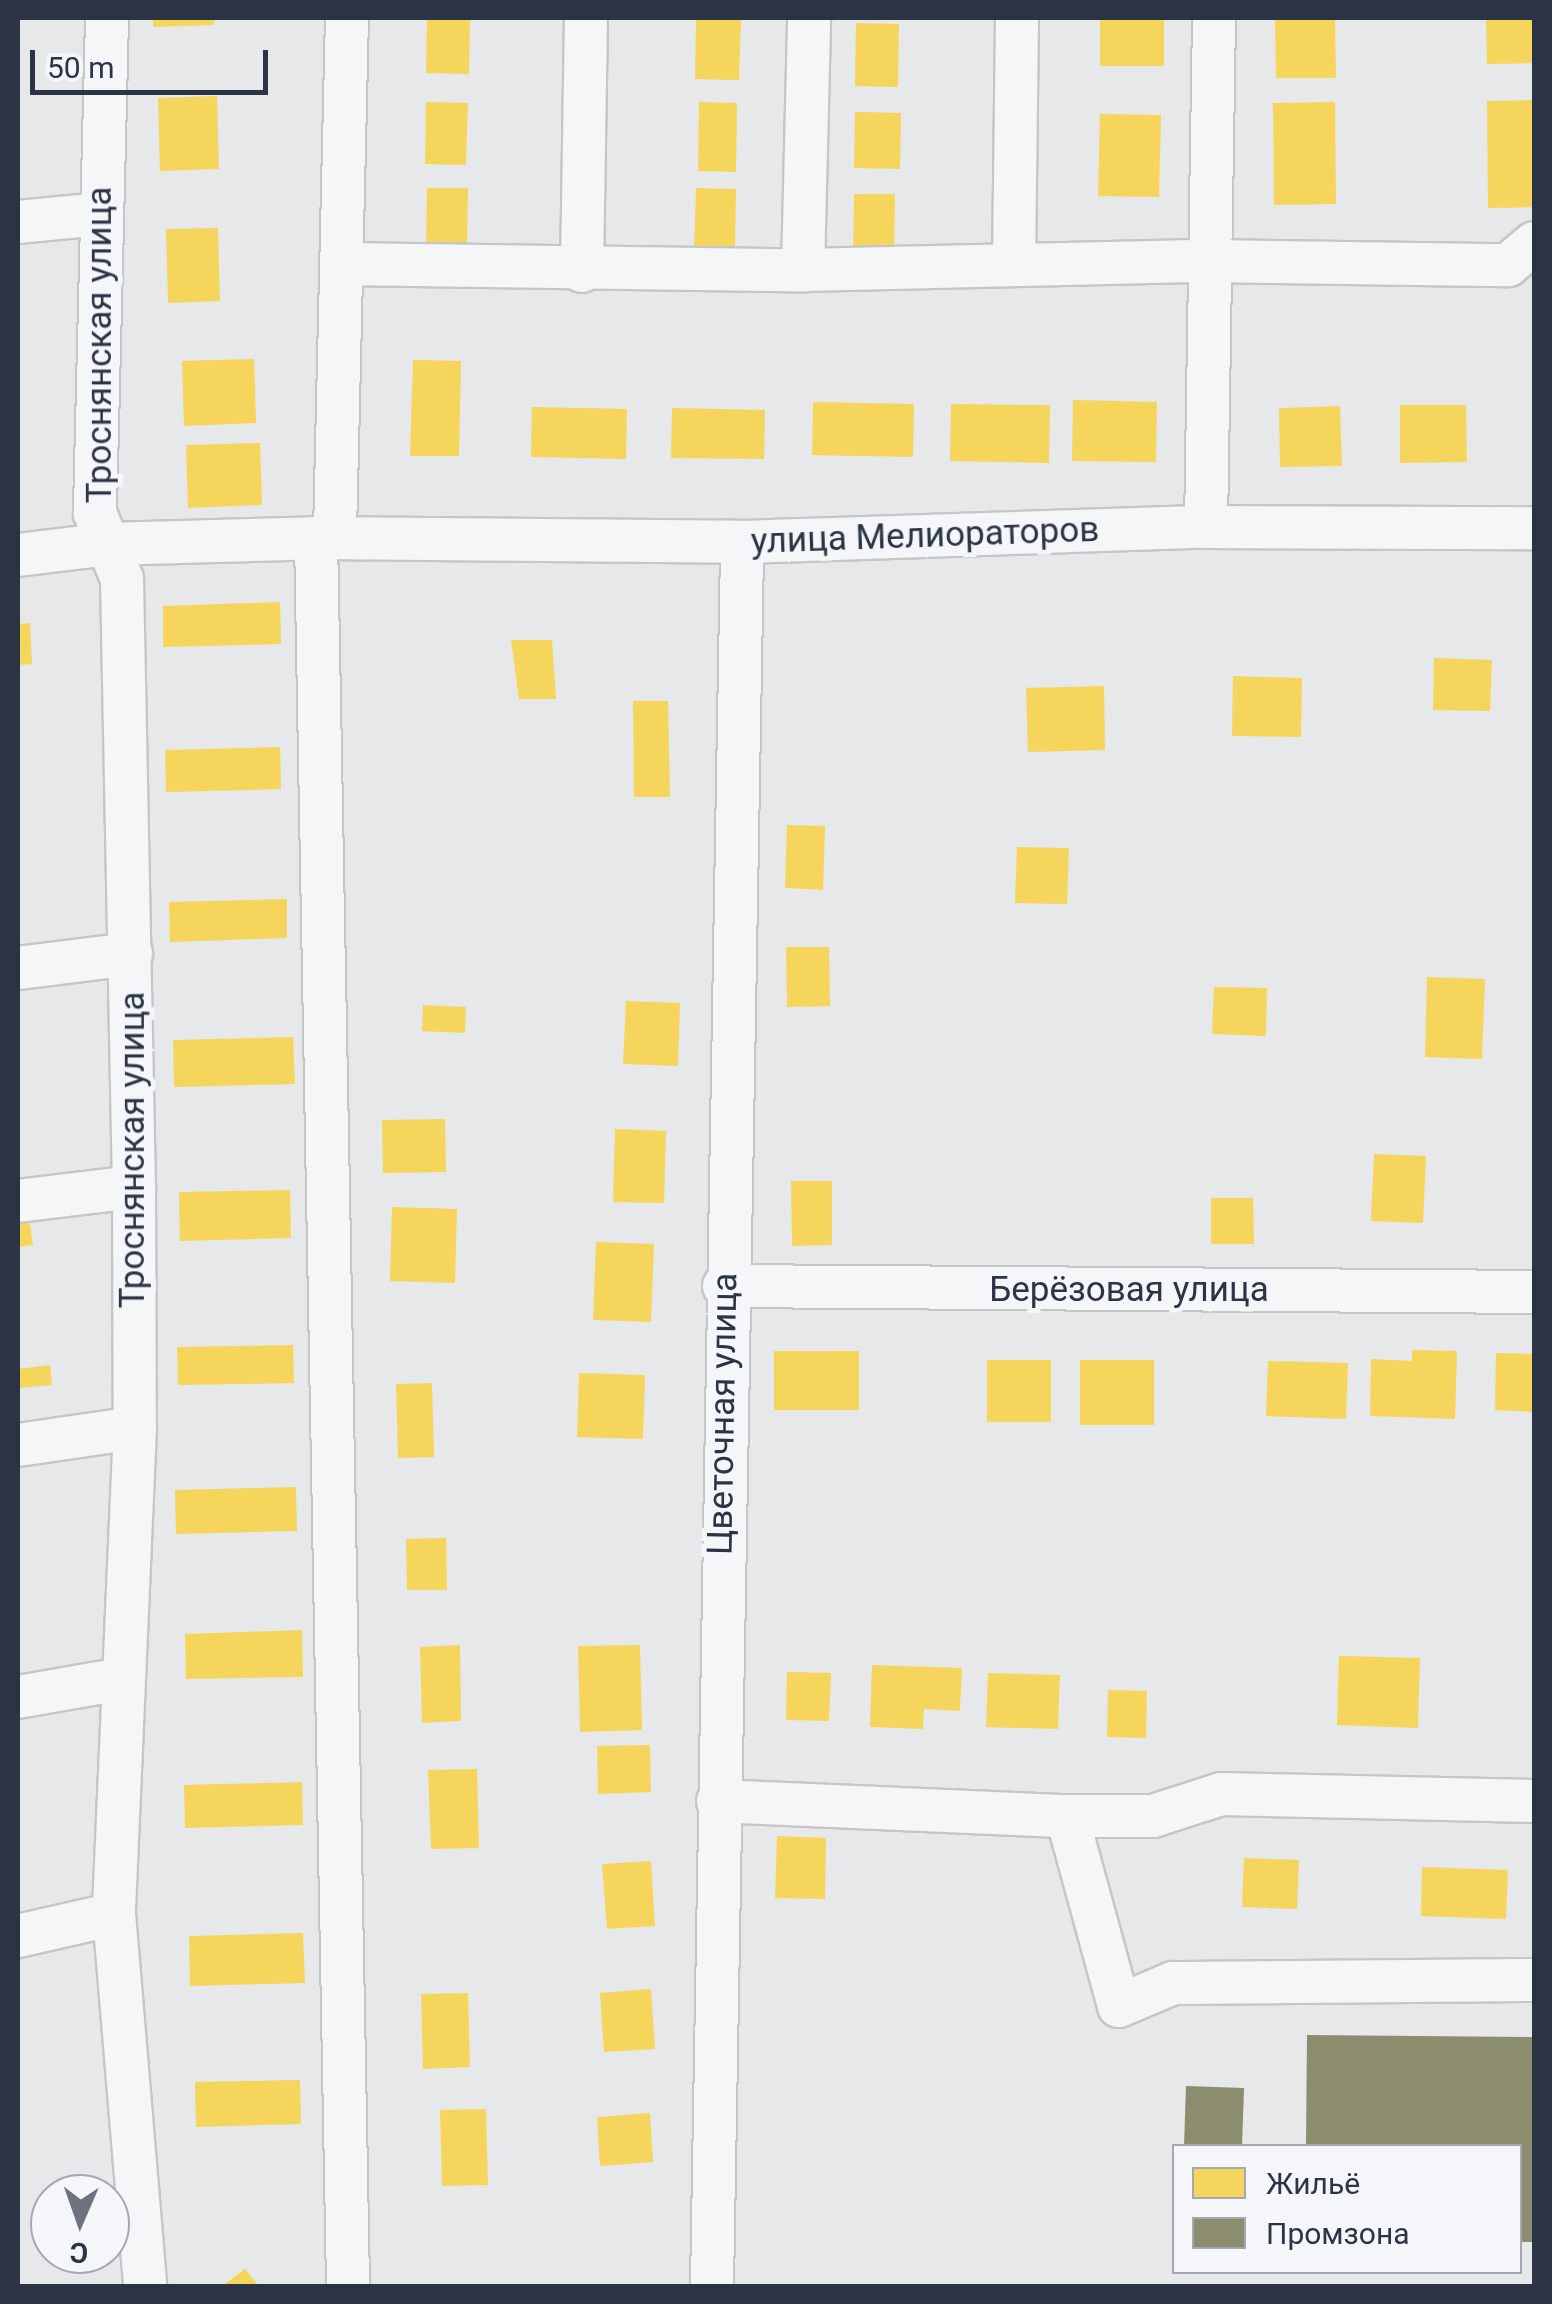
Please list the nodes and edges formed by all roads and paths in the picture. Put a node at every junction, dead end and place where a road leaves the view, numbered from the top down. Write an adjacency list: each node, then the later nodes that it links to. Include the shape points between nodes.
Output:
1 (106, 18): 7 (street, Троснянская улица)
2 (348, 18): 11 (street)
3 (586, 18): 14 (street)
4 (808, 18): 13 (street)
5 (1017, 18): 12 (street)
6 (1214, 18): 10 (street)
7 (99, 214): 8 (street); 19 (street, Троснянская улица, via 96,514)
8 (18, 222)
9 (1534, 243): 10 (street, via 1508,264)
10 (1206, 261): 12 (street); 15 (street)
11 (344, 264): 14 (street); 17 (street)
12 (1014, 265): 13 (street)
13 (803, 270): 14 (street)
14 (582, 271)
15 (1206, 527): 16 (street, улица Мелиораторов); 18 (street, улица Мелиораторов)
16 (1534, 528)
17 (326, 535): 18 (street, улица Мелиораторов); 19 (street, улица Мелиораторов); 38 (street)
18 (742, 542): 25 (street, Цветочная улица)
19 (108, 544): 20 (street, улица Мелиораторов); 21 (street, Троснянская улица, via 122,579)
20 (18, 554)
21 (131, 954): 22 (street); 23 (street, Троснянская улица)
22 (18, 968)
23 (134, 1187): 24 (street); 27 (street, Троснянская улица)
24 (18, 1201)
25 (724, 1286): 26 (street, Берёзовая улица); 31 (street, Цветочная улица)
26 (1534, 1292)
27 (134, 1428): 28 (street); 29 (street, Троснянская улица)
28 (18, 1445)
29 (122, 1679): 30 (street); 34 (street, Троснянская улица)
30 (18, 1696)
31 (718, 1800): 33 (street); 39 (street, Цветочная улица)
32 (1534, 1800): 33 (street, via 1221,1794 1153,1816)
33 (1066, 1816): 36 (street, via 1120,2006 1172,1983)
34 (114, 1914): 35 (street); 37 (street, Троснянская улица)
35 (18, 1936)
36 (1534, 1980)
37 (145, 2286)
38 (348, 2286)
39 (712, 2286)

